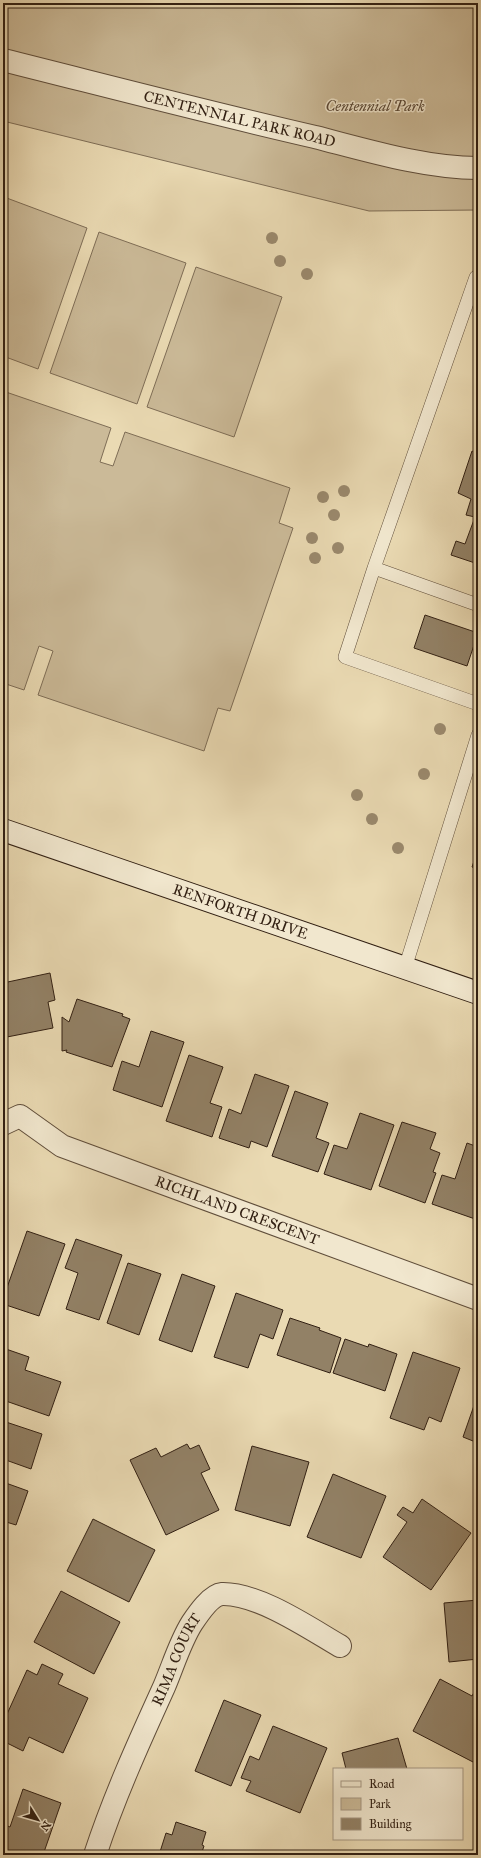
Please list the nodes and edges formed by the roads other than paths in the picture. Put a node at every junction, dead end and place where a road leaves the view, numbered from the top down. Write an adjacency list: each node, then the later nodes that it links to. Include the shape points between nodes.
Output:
1 (3, 60): 2 (street, CENTENNIAL PARK ROAD, via 227,117 403,158)
2 (478, 168)
3 (476, 277): 4 (lane)
4 (374, 568): 5 (lane); 6 (lane, via 345,657)
5 (478, 605)
6 (478, 704)
7 (478, 736): 9 (lane)
8 (3, 830): 9 (street, RENFORTH DRIVE)
9 (405, 968): 10 (street, RENFORTH DRIVE)
10 (478, 993)
11 (3, 1124): 12 (street, RICHLAND CRESCENT, via 20,1116 62,1146)
12 (478, 1299)
13 (340, 1646): 14 (street, RIMA COURT, via 256,1601 220,1594 212,1598 192,1623 135,1749)
14 (95, 1855)

